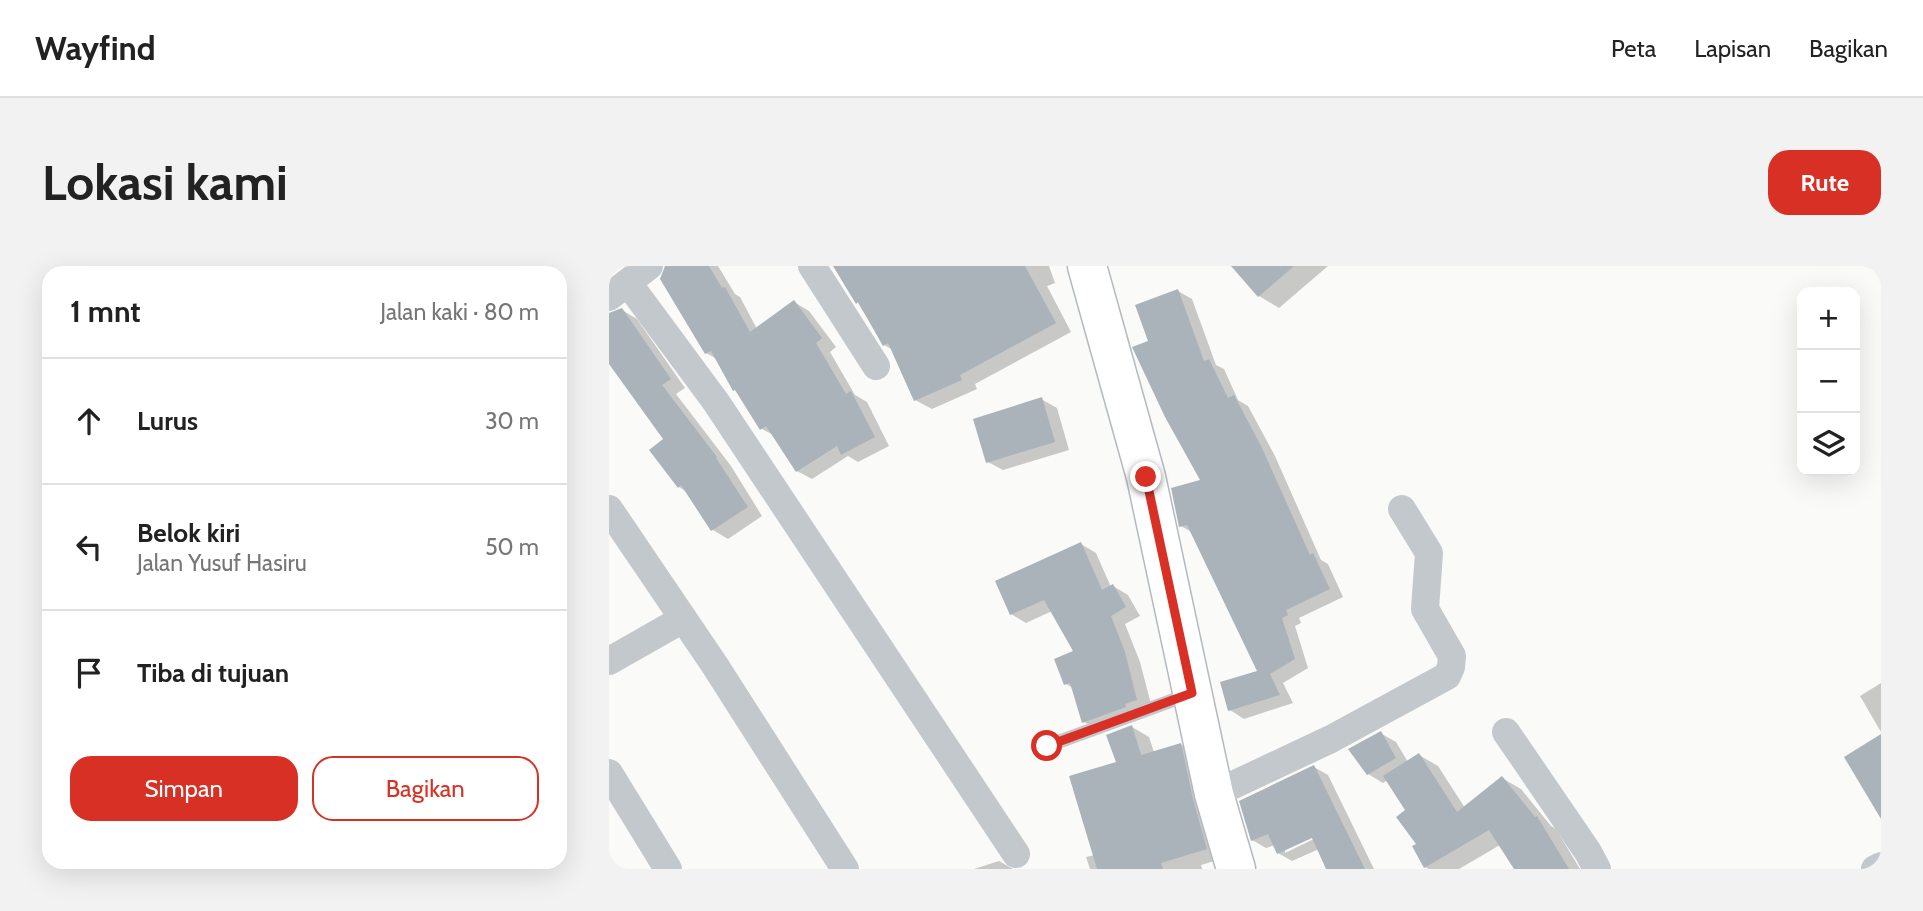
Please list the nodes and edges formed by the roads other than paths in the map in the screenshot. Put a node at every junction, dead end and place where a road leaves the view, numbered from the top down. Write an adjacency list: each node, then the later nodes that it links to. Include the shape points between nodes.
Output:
1 (812, 266): 4 (street)
2 (1087, 266): 9 (main road, via 1146,477)
3 (628, 282): 14 (street, via 716,402)
4 (876, 366)
5 (609, 509): 7 (street)
6 (1402, 509): 13 (street, via 1429,553 1425,609 1452,656 1447,676 1331,739)
7 (683, 619): 8 (street); 17 (street)
8 (609, 662)
9 (1192, 693): 11 (lane); 13 (main road)
10 (1506, 732): 19 (street)
11 (1047, 746)
12 (609, 773): 16 (street)
13 (1214, 794): 18 (main road)
14 (1016, 854)
15 (1881, 866): 20 (street)
16 (668, 869)
17 (845, 869)
18 (1236, 869)
19 (1597, 869)
20 (1875, 869)

